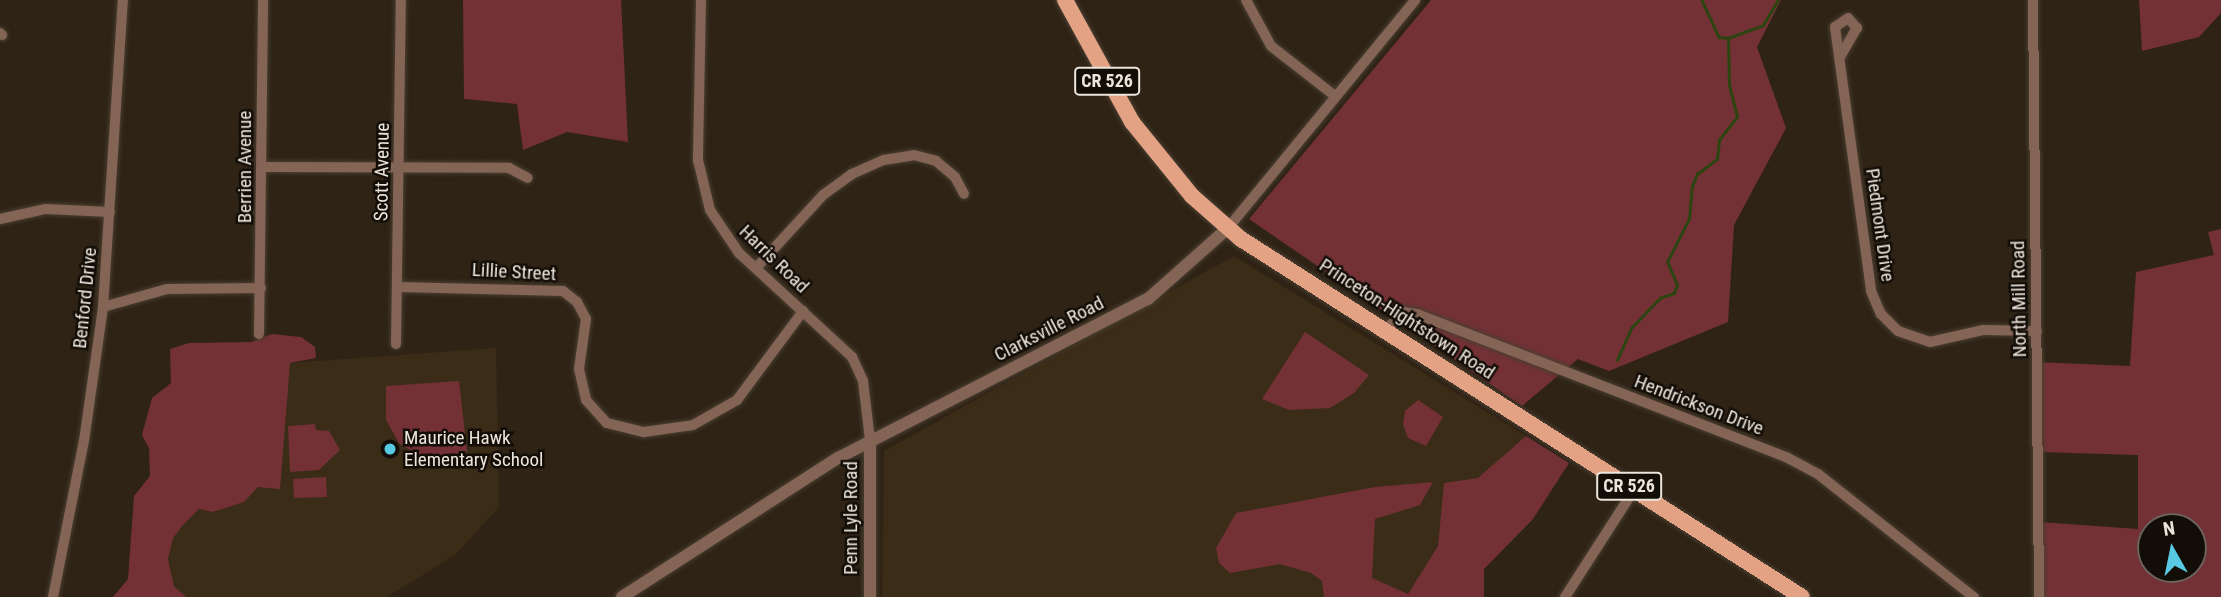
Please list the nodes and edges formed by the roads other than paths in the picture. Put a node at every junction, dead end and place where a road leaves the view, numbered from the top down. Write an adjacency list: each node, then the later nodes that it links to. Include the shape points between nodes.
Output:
1 (122, 0): 15 (street, Benford Drive)
2 (263, 0): 11 (street, Berrien Avenue)
3 (401, 0): 12 (street, Scott Avenue)
4 (701, 0): 18 (street, Harris Road, via 700,177 718,226)
5 (1065, 0): 17 (main road, Princeton-Hightstown Road / CR 526, via 1132,122 1168,169)
6 (1246, 0): 10 (street, via 1271,46)
7 (1415, 0): 10 (street, Clarksville Road)
8 (2033, 0): 24 (street, North Mill Road)
9 (1840, 57): 24 (street, Piedmont Drive, via 1871,291 1881,314 1898,331 1930,342 1983,330)
10 (1335, 96): 17 (street, Clarksville Road)
11 (262, 167): 12 (street); 20 (street, Berrien Avenue)
12 (400, 167): 13 (street, via 509,168); 19 (street, Scott Avenue)
13 (528, 178)
14 (964, 194): 18 (street, via 947,169 925,157 902,155 876,162 823,195)
15 (110, 212): 16 (street, via 46,209); 21 (street, Benford Drive)
16 (0, 219)
17 (1228, 228): 23 (main road, Princeton-Hightstown Road / CR 526); 27 (street, Clarksville Road, via 1163,288 1129,311)
18 (756, 268): 22 (street, Harris Road)
19 (398, 287): 22 (street, Lillie Street, via 563,291 578,302 586,319 579,380 586,400 607,423 644,432 692,425 737,400); 26 (street, Scott Avenue)
20 (261, 288): 21 (street, via 167,289); 25 (street, Berrien Avenue)
21 (103, 307): 29 (street, Benford Drive, via 84,441)
22 (803, 311): 27 (street, Harris Road, via 844,347 858,368)
23 (1386, 331): 28 (main road, Princeton-Hightstown Road / CR 526); 34 (street, Hendrickson Drive, via 1403,312 1417,314 1786,457 1818,474)
24 (2037, 331): 35 (street, North Mill Road)
25 (259, 334)
26 (396, 344)
27 (870, 440): 30 (street, Clarksville Road); 31 (street, Penn Lyle Road)
28 (1634, 489): 32 (street); 33 (main road, Princeton-Hightstown Road / CR 526)
29 (53, 597)
30 (622, 597)
31 (870, 597)
32 (1565, 597)
33 (1802, 597)
34 (1974, 597)
35 (2039, 597)

